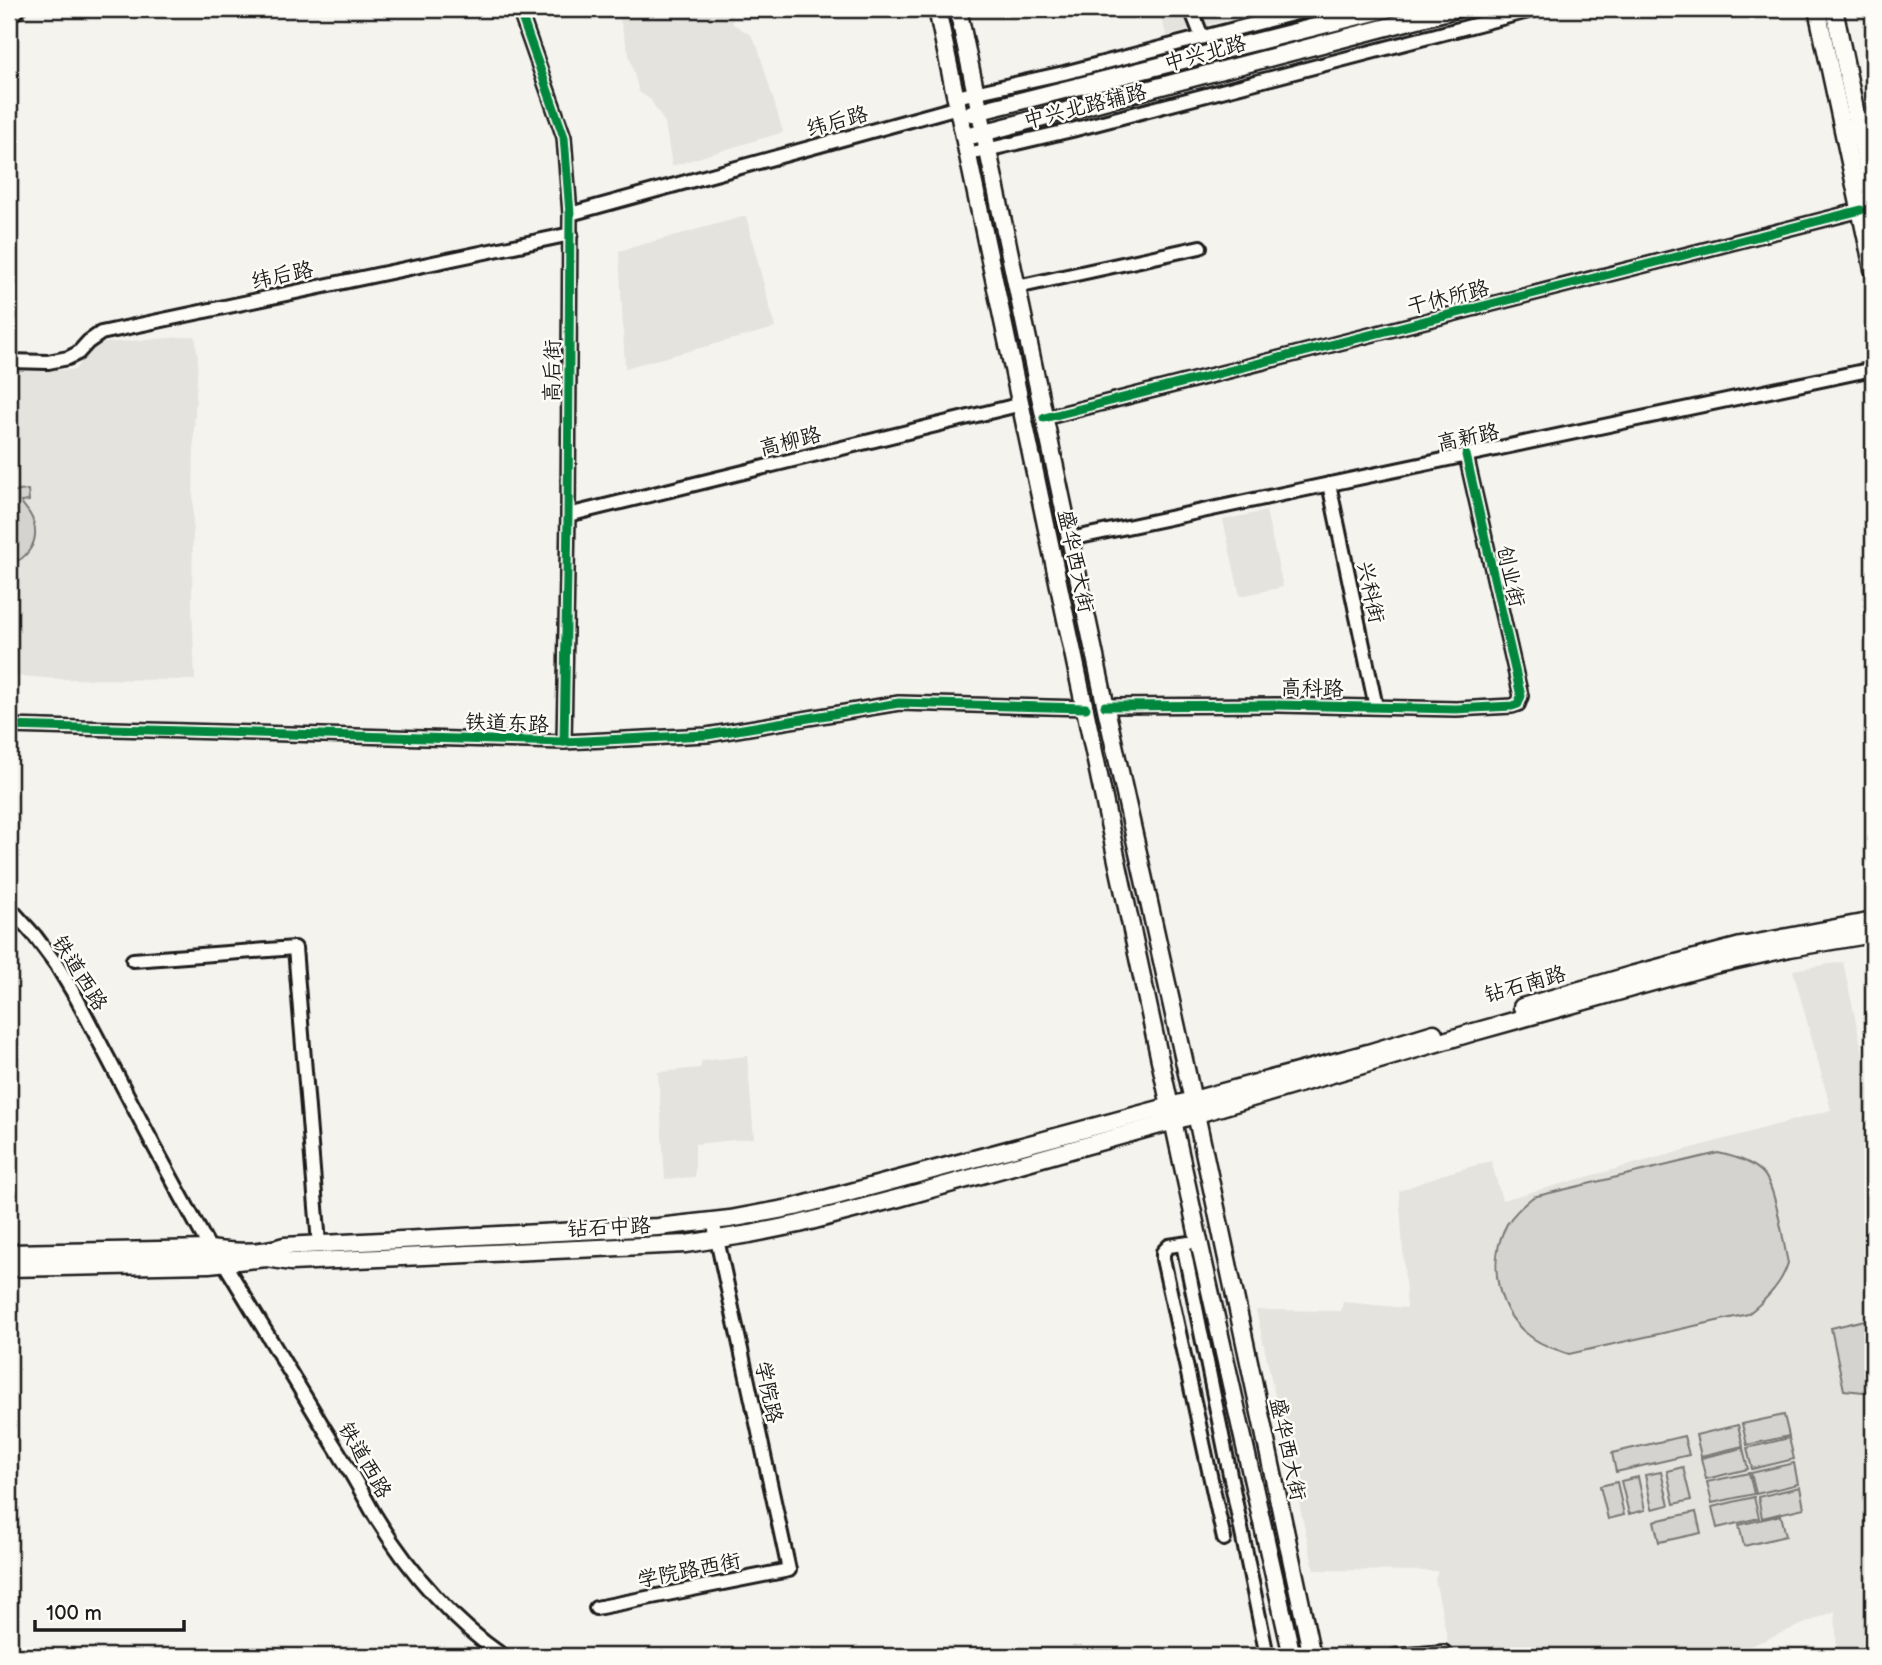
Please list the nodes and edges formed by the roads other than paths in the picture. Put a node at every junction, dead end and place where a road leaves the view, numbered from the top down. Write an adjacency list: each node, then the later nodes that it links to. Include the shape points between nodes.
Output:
1 (19, 9): 12 (street)
2 (519, 9): 24 (street, 高后街, via 564,138)
3 (958, 9): 14 (main road, 盛华西大街)
4 (1191, 9): 13 (street)
5 (1312, 9): 13 (street, 中兴北路辅路)
6 (1387, 9): 16 (main road, 中兴北路)
7 (1455, 9): 18 (main road, 中兴北路)
8 (1536, 9): 20 (street, 中兴北路辅路)
9 (1817, 9): 17 (main road)
10 (1834, 9): 17 (main road)
11 (938, 11): 15 (main road, 盛华西大街)
12 (9, 12)
13 (1202, 37): 14 (street, 中兴北路辅路)
14 (976, 93): 15 (street, 中兴北路辅路); 16 (main road, 盛华西大街)
15 (956, 108): 16 (main road, 中兴北路); 19 (main road, 盛华西大街); 24 (street, 纬后路); 25 (street, via 969,196)
16 (980, 111): 18 (main road, 盛华西大街)
17 (1859, 132): 22 (main road); 23 (main road)
18 (984, 133): 19 (main road, 中兴北路); 20 (main road, 盛华西大街)
19 (965, 137): 21 (main road, 盛华西大街)
20 (988, 150): 21 (street, 中兴北路辅路); 29 (main road, 盛华西大街)
21 (969, 154): 25 (main road, 盛华西大街)
22 (1873, 196)
23 (1861, 210): 28 (main road); 33 (street, 干休所路)
24 (570, 214): 26 (street, 高后街)
25 (984, 225): 32 (main road, 盛华西大街)
26 (571, 234): 30 (street, 纬后路, via 101,333 78,353 58,361); 36 (street, 高后街)
27 (1200, 247): 29 (street)
28 (1873, 269)
29 (1017, 286): 33 (main road, 盛华西大街)
30 (9, 361)
31 (1873, 369): 34 (street, 高新路)
32 (1022, 404): 36 (street, 高柳路); 41 (main road, 盛华西大街)
33 (1044, 418): 37 (main road, 盛华西大街)
34 (1466, 455): 35 (street, 高新路); 38 (street, 创业街, via 1521,696)
35 (1329, 484): 37 (street, 高新路); 40 (street, 兴科街)
36 (568, 515): 43 (street, 高后街)
37 (1070, 539): 39 (main road, 盛华西大街)
38 (1518, 704): 40 (street, 高科路, via 1456,709)
39 (1105, 706): 40 (street, 高科路); 44 (main road, 盛华西大街)
40 (1376, 707)
41 (1086, 708): 43 (street, 铁道东路, via 899,703 707,734); 46 (main road, 盛华西大街)
42 (9, 726): 43 (street, 铁道东路)
43 (565, 742)
44 (1149, 906): 46 (main road); 50 (main road, 盛华西大街)
45 (9, 907): 57 (street, 铁道西路, via 56,964 77,999)
46 (1128, 911): 51 (main road, 盛华西大街)
47 (1873, 921): 50 (main road, 钻石南路, via 1741,946 1631,975)
48 (1873, 934): 50 (main road, 钻石南路, via 1713,965)
49 (133, 960): 54 (street, via 295,948)
50 (1194, 1107): 51 (main road, 钻石中路); 68 (main road, 盛华西大街)
51 (1173, 1113): 52 (main road, 钻石中路, via 795,1208); 53 (main road, 钻石中路, via 861,1208); 56 (main road, 盛华西大街)
52 (713, 1221): 53 (street, 学院路); 54 (main road, 钻石中路)
53 (716, 1239): 59 (main road, 钻石中路, via 291,1262 267,1258); 62 (street, 学院路)
54 (319, 1244): 57 (main road, 钻石中路, via 268,1251)
55 (1183, 1244): 56 (street); 61 (street, via 1169,1246 1163,1259); 66 (street)
56 (1201, 1248): 67 (main road, 盛华西大街)
57 (211, 1249): 58 (main road, 钻石中路)
58 (9, 1253)
59 (223, 1261): 60 (main road, 钻石中路); 65 (street, 铁道西路, via 395,1544 450,1611)
60 (9, 1268)
61 (1224, 1539)
62 (789, 1570): 63 (street, 学院路西街)
63 (596, 1608)
64 (1444, 1652): 69 (street)
65 (503, 1656)
66 (1267, 1656)
67 (1292, 1656)
68 (1312, 1656)
69 (1395, 1656)

